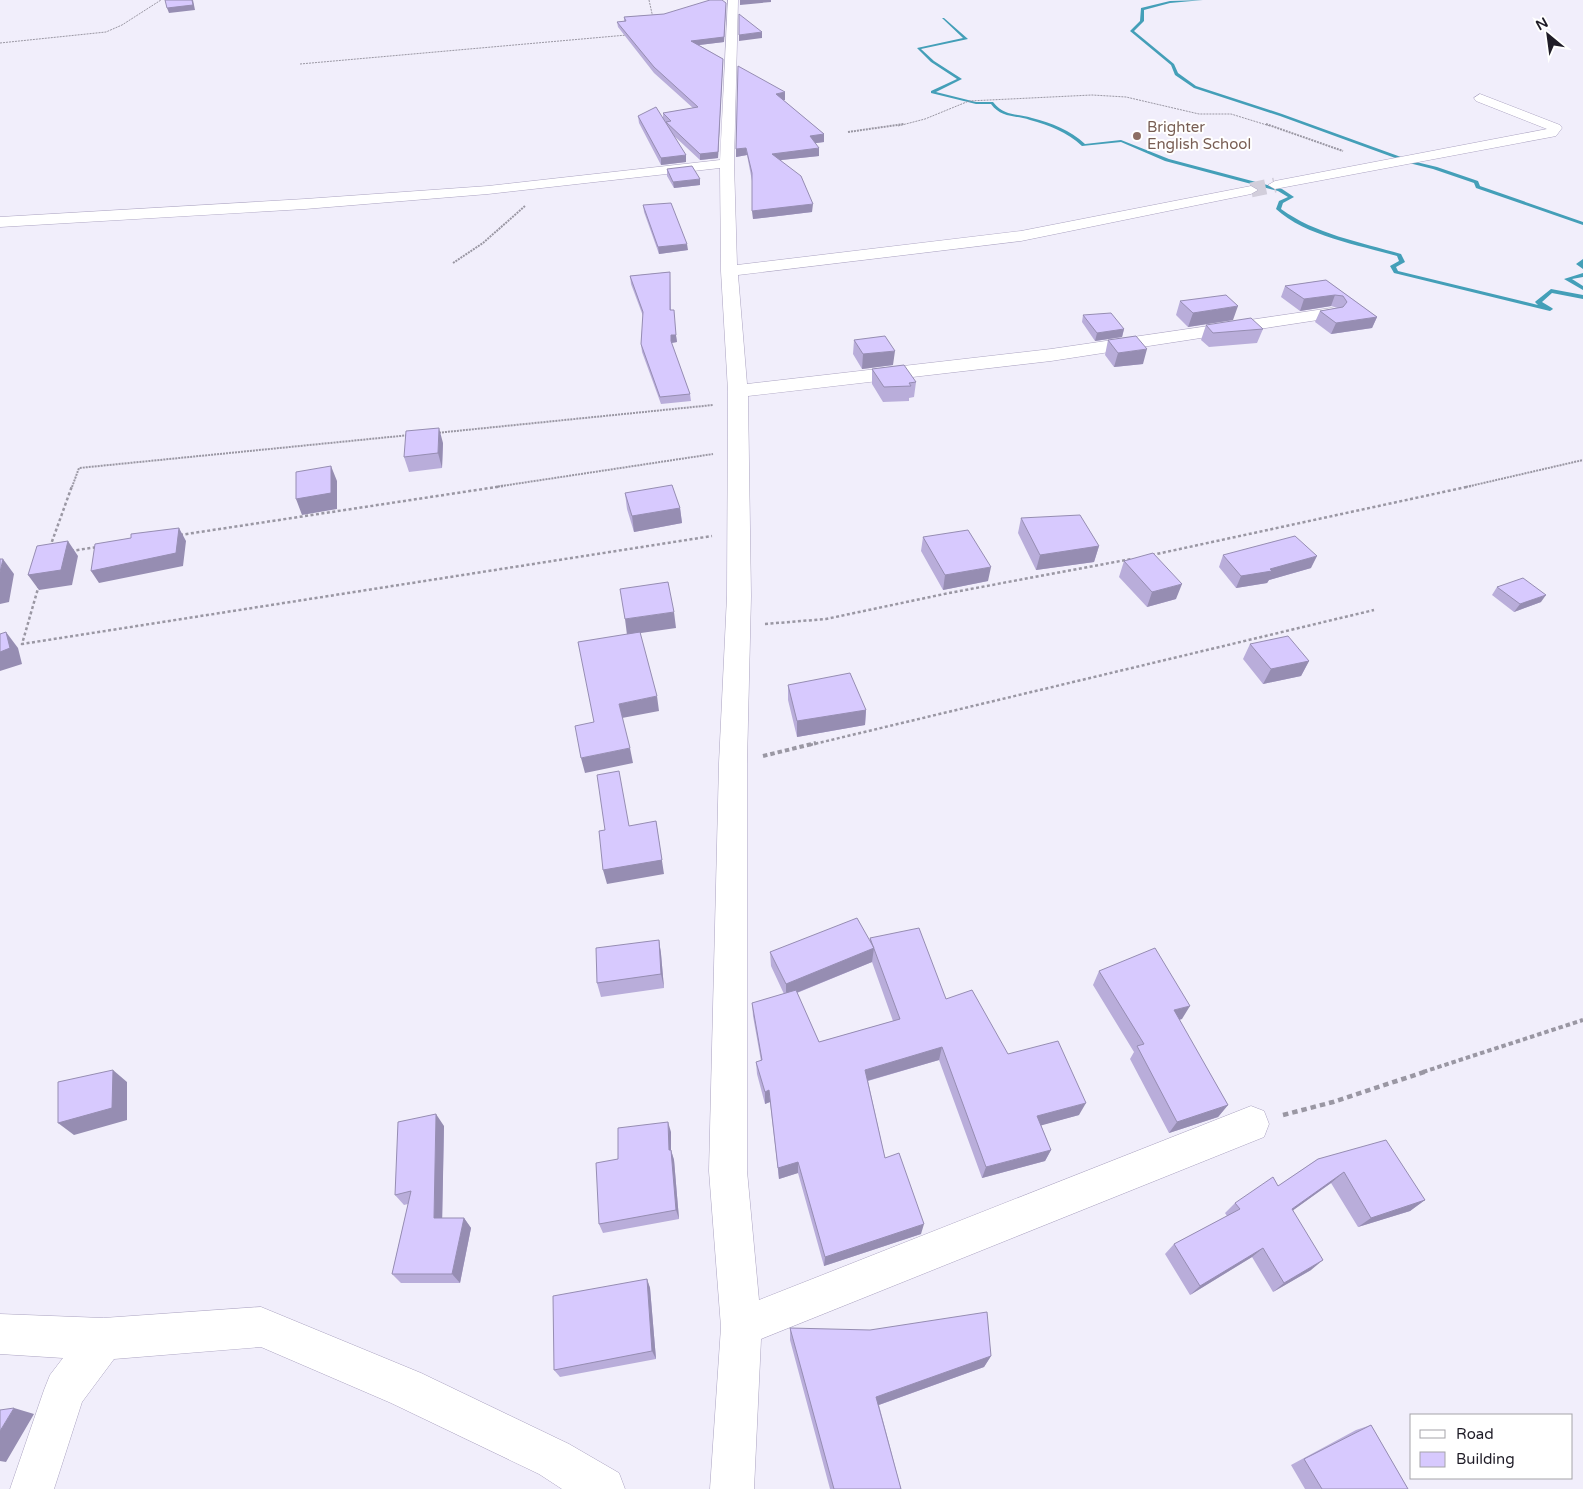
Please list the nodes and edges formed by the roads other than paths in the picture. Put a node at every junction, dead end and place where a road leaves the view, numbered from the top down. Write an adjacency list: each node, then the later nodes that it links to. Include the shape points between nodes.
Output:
1 (733, 0): 3 (street)
2 (1480, 98): 4 (street, via 1555,128 1551,133)
3 (727, 163): 6 (street, via 488,190); 7 (street)
4 (1275, 185)
5 (1251, 190): 7 (street, via 1021,236)
6 (0, 222)
7 (728, 271): 9 (street)
8 (1331, 313): 9 (street)
9 (738, 397): 11 (street, via 738,626 728,1171)
10 (1251, 1124): 11 (street)
11 (741, 1327): 16 (street)
12 (0, 1334): 13 (street)
13 (102, 1339): 14 (street, via 65,1390); 15 (street, via 260,1327 423,1396 554,1459)
14 (32, 1489)
15 (603, 1489)
16 (732, 1489)

